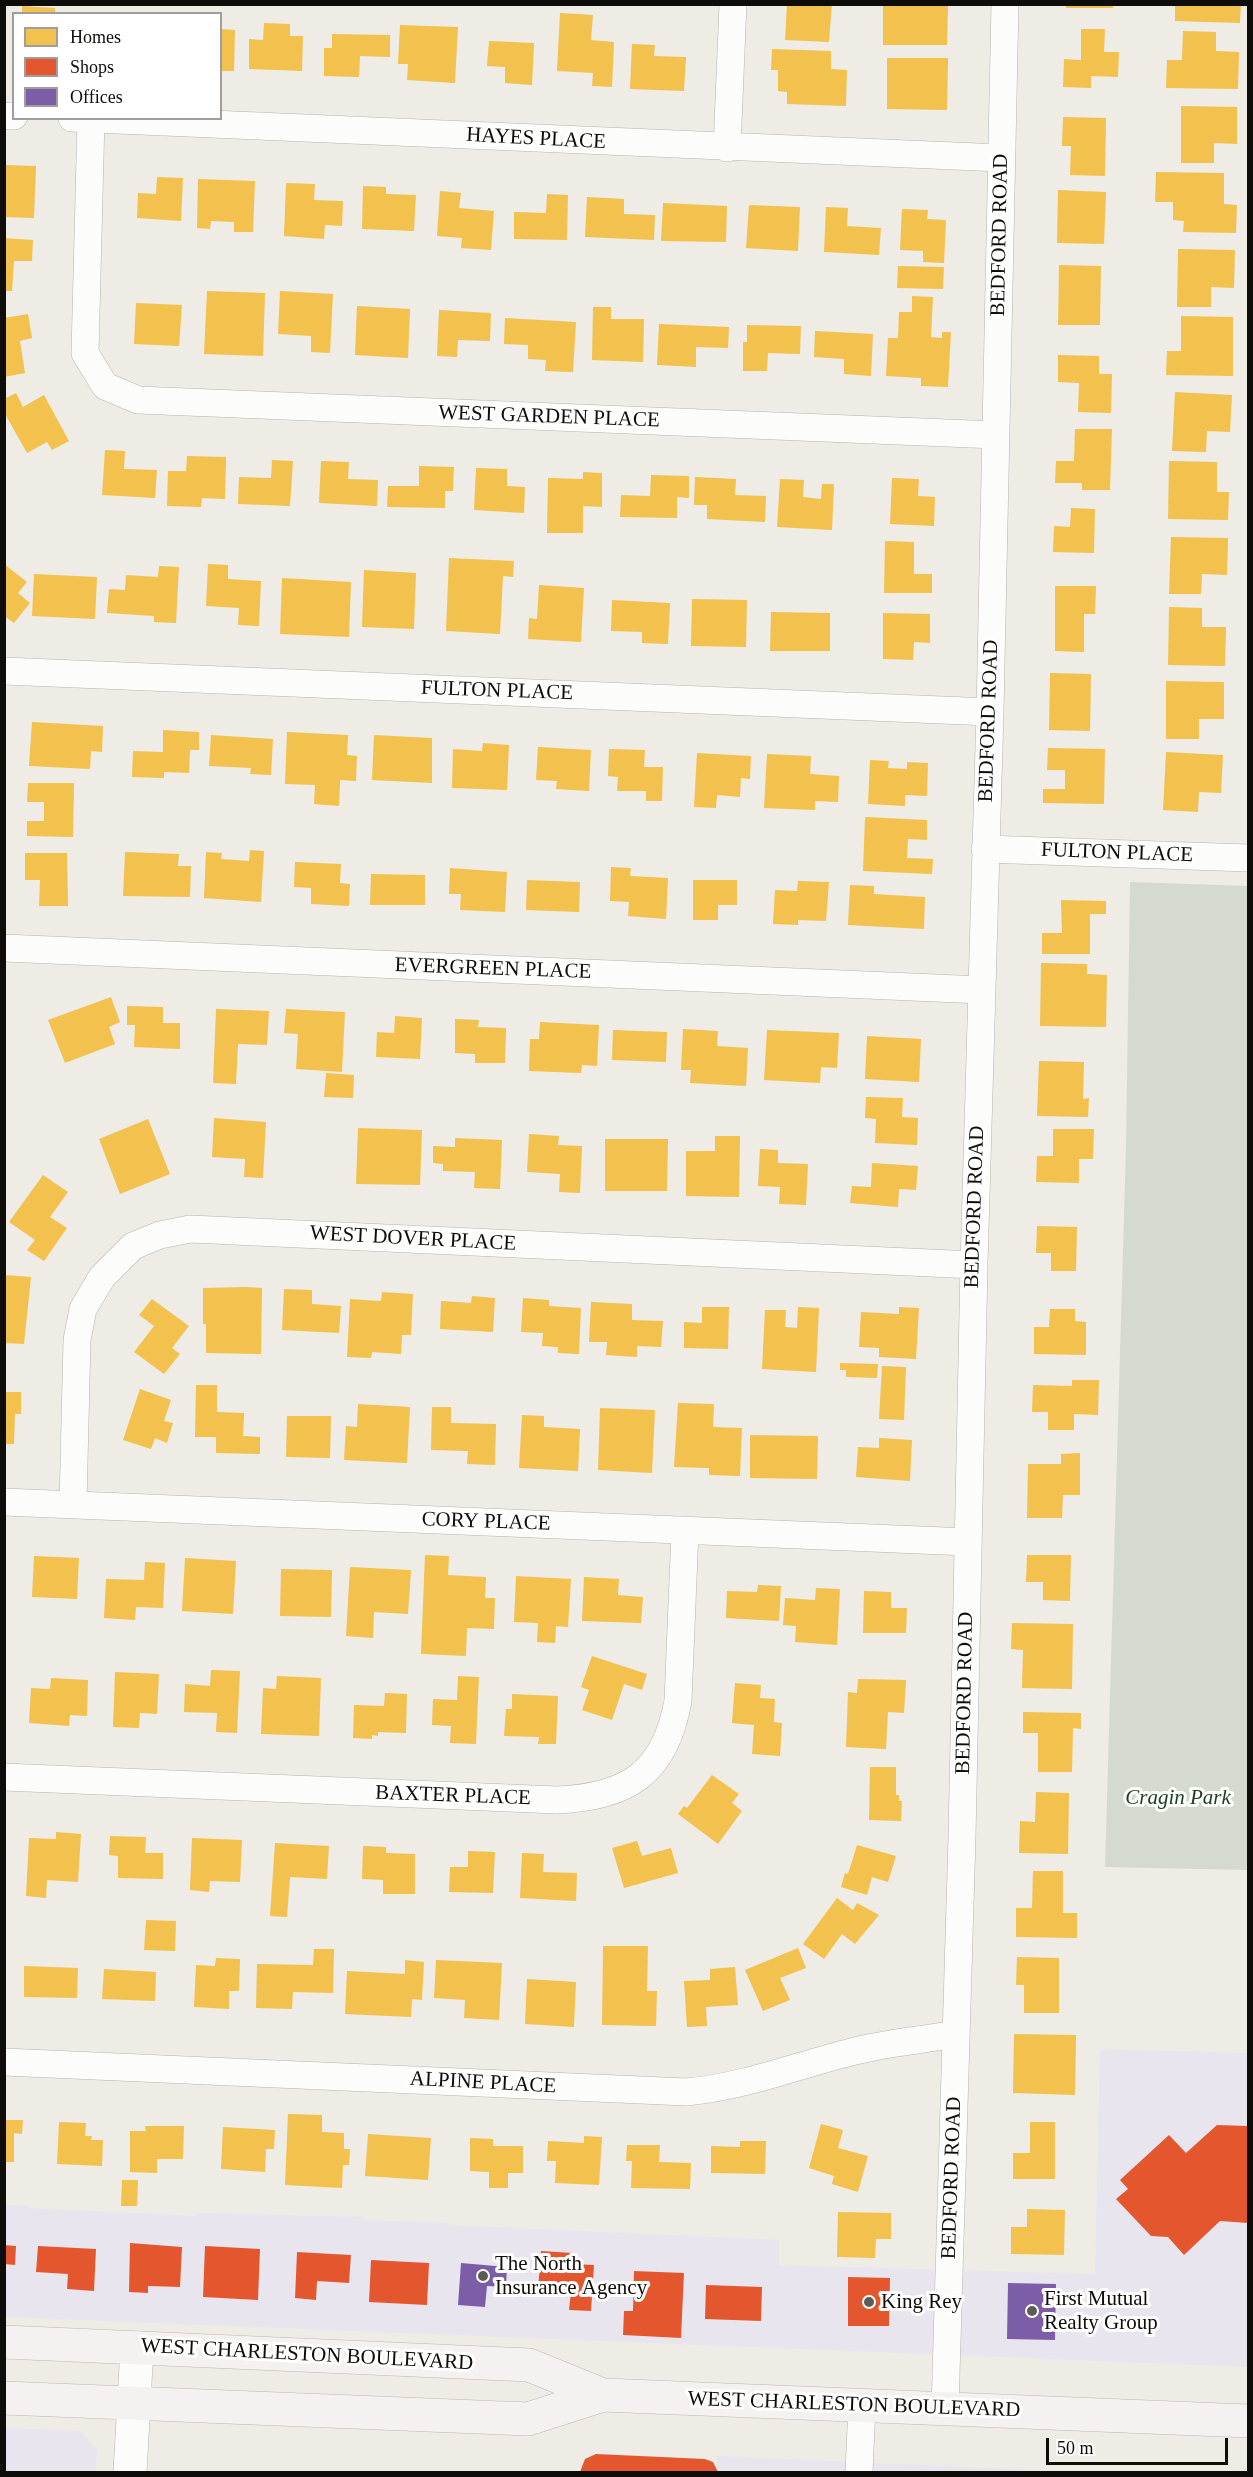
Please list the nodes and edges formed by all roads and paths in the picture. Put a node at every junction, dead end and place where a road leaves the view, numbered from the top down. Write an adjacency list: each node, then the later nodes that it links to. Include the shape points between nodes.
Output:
1 (733, 4): 5 (street)
2 (1005, 4): 6 (street, BEDFORD ROAD)
3 (91, 120): 7 (street, WEST GARDEN PLACE, via 84,353 105,386 138,400)
4 (113, 120): 5 (street, HAYES PLACE)
5 (727, 148): 6 (street, HAYES PLACE)
6 (1001, 158): 7 (street, BEDFORD ROAD)
7 (996, 435): 9 (street, BEDFORD ROAD)
8 (4, 671): 9 (street, FULTON PLACE)
9 (990, 712): 10 (street, BEDFORD ROAD)
10 (985, 849): 11 (street, FULTON PLACE); 13 (street, BEDFORD ROAD)
11 (1248, 858)
12 (4, 948): 13 (street, EVERGREEN PLACE)
13 (982, 990): 14 (street, BEDFORD ROAD)
14 (974, 1265): 16 (street, WEST DOVER PLACE, via 190,1229 160,1235 133,1246 115,1263 83,1309 77,1340); 18 (street, BEDFORD ROAD)
15 (4, 1502): 16 (street, CORY PLACE)
16 (73, 1504): 17 (street, CORY PLACE)
17 (685, 1531): 18 (street, CORY PLACE); 19 (street, BAXTER PLACE, via 674,1723 665,1748 654,1763 615,1791 588,1799 557,1800)
18 (968, 1542): 20 (street, BEDFORD ROAD)
19 (4, 1777)
20 (956, 2034): 21 (street, ALPINE PLACE, via 854,2051 714,2090 686,2092); 28 (street, BEDFORD ROAD)
21 (4, 2062)
22 (4, 2342): 23 (main road, WEST CHARLESTON BOULEVARD)
23 (137, 2348): 24 (main road, WEST CHARLESTON BOULEVARD, via 529,2365); 26 (street)
24 (603, 2395): 26 (main road, WEST CHARLESTON BOULEVARD, via 528,2419); 27 (main road, WEST CHARLESTON BOULEVARD)
25 (4, 2398): 26 (main road, WEST CHARLESTON BOULEVARD)
26 (134, 2403): 30 (street)
27 (862, 2405): 28 (main road, WEST CHARLESTON BOULEVARD); 31 (street)
28 (945, 2409): 29 (main road, WEST CHARLESTON BOULEVARD)
29 (1248, 2421)
30 (130, 2472)
31 (859, 2472)

